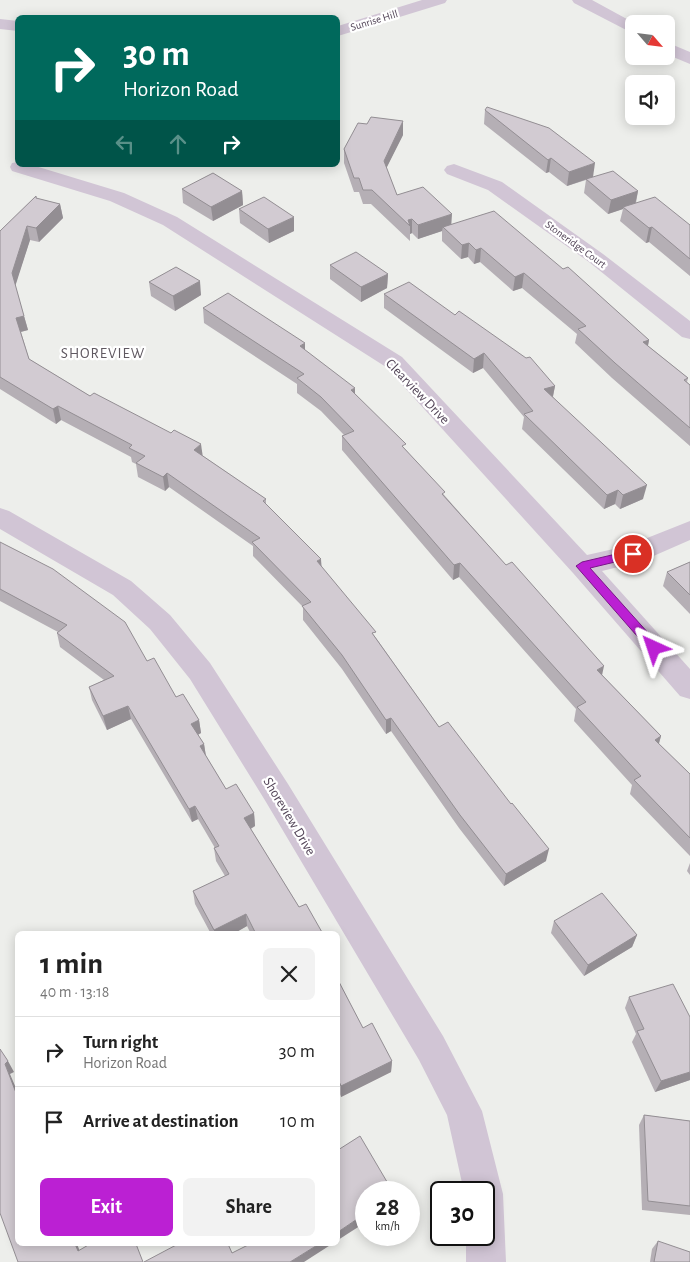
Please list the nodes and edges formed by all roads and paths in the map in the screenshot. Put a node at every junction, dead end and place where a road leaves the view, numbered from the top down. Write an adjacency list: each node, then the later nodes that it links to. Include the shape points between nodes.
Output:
1 (439, 0): 6 (street, Sunrise Hill)
2 (580, 0): 4 (street)
3 (0, 24): 5 (street)
4 (625, 24)
5 (15, 26)
6 (340, 30)
7 (675, 52): 8 (street)
8 (690, 59)
9 (15, 169): 14 (street, Clearview Drive, via 117,197 170,221 394,362)
10 (454, 170): 11 (street, Stoneridge Court, via 496,186 596,258)
11 (690, 332)
12 (0, 516): 16 (street, Shoreview Drive, via 122,588 160,622 200,671 431,1048 464,1111)
13 (690, 530): 14 (street, via 633,554)
14 (582, 566): 15 (street, Clearview Drive)
15 (690, 688)
16 (481, 1181)
17 (486, 1246): 18 (street, Shoreview Drive)
18 (486, 1262)

